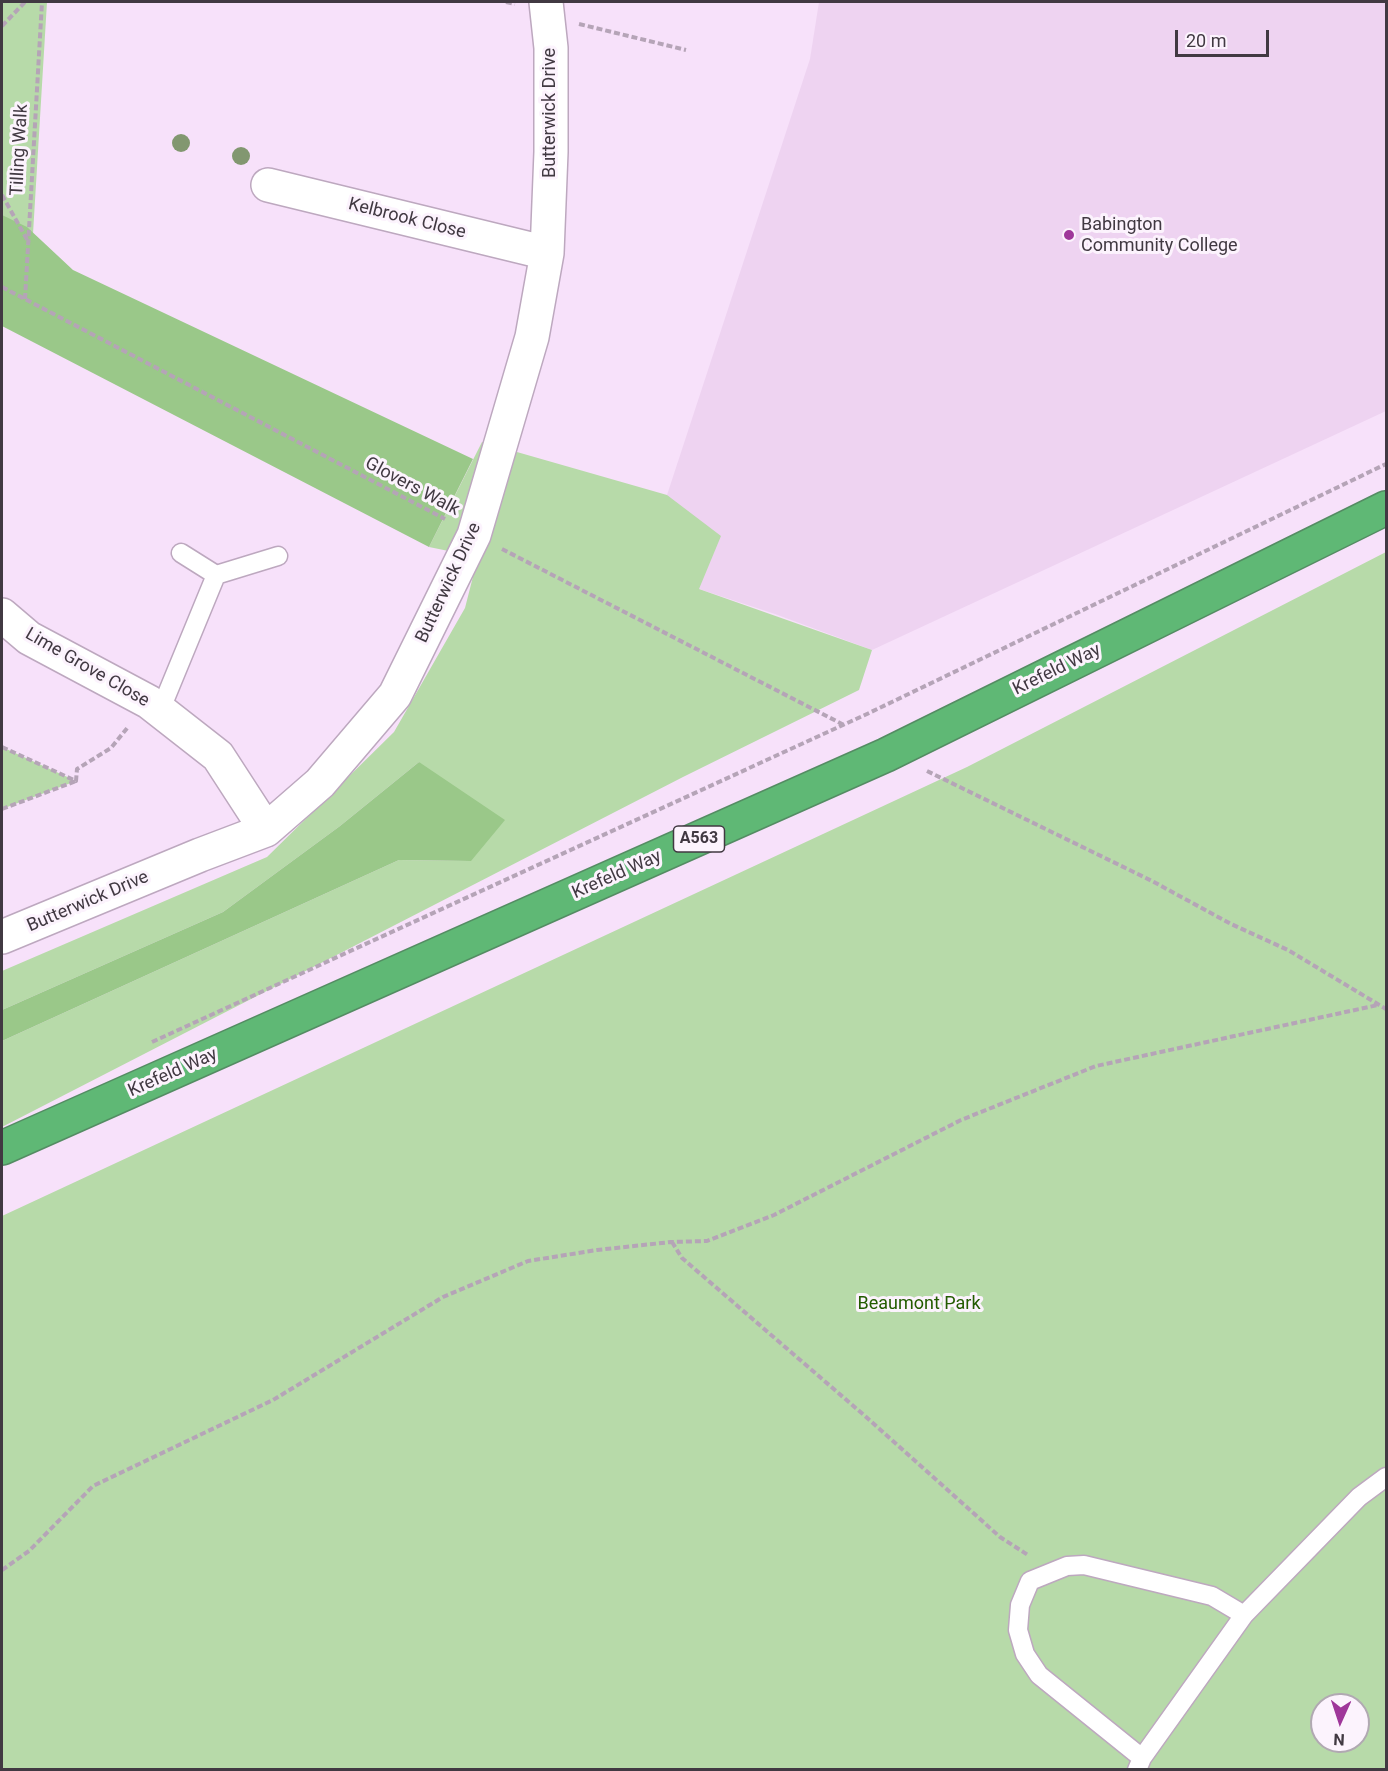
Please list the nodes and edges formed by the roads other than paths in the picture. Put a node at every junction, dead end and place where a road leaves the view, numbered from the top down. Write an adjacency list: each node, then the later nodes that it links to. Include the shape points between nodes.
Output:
1 (546, 7): 3 (street, Butterwick Drive, via 551,48)
2 (268, 185): 3 (street, Kelbrook Close)
3 (547, 254): 10 (street, Butterwick Drive, via 532,337 474,535 395,695 320,783)
4 (1386, 508): 12 (highway, Krefeld Way / A563, via 886,755)
5 (181, 553): 7 (lane)
6 (278, 556): 7 (lane)
7 (216, 575): 9 (lane)
8 (2, 615): 9 (street, Lime Grove Close, via 29,638)
9 (154, 706): 10 (street, Lime Grove Close, via 218,756)
10 (266, 830): 11 (street, Butterwick Drive)
11 (2, 937)
12 (2, 1148)
13 (1386, 1477): 14 (lane, via 1359,1497)
14 (1244, 1615): 15 (lane); 15 (lane, via 1212,1596 1084,1565 1052,1570 1030,1581 1020,1605 1018,1630 1025,1654 1039,1675)
15 (1140, 1764)

